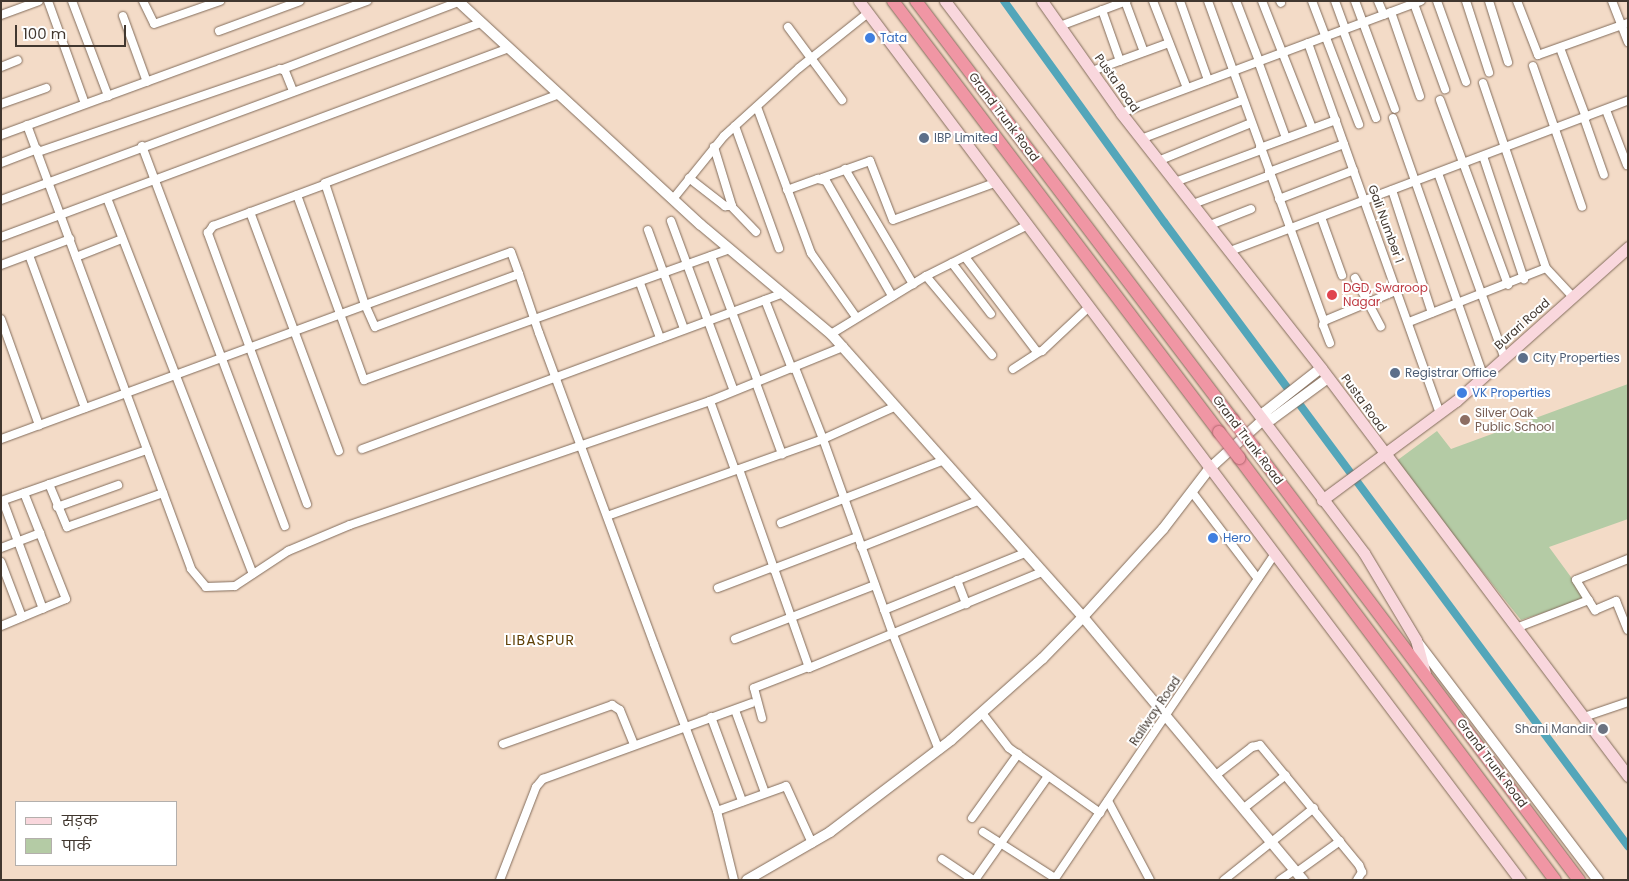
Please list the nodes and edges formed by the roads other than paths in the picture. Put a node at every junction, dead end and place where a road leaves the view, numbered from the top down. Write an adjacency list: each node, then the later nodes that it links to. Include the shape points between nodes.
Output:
1 (39, 1): 33 (street)
2 (48, 1): 77 (street)
3 (72, 1): 70 (street)
4 (143, 1): 5 (street, via 154,24)
5 (220, 1)
6 (300, 1): 41 (street)
7 (367, 1): 62 (street)
8 (859, 1): 31 (main road)
9 (893, 1): 311 (highway, Grand Trunk Road, bridge)
10 (916, 1): 268 (highway, Grand Trunk Road, bridge)
11 (946, 1): 210 (main road)
12 (1042, 1): 38 (main road, Pusta Road)
13 (1125, 1): 30 (street); 48 (street)
14 (1153, 1): 44 (street)
15 (1180, 1): 61 (street)
16 (1208, 1): 59 (street)
17 (1236, 1): 53 (street)
18 (1262, 1): 49 (street)
19 (1312, 1): 42 (street)
20 (1335, 1): 40 (street)
21 (1355, 1): 36 (street)
22 (1378, 1): 32 (street)
23 (1437, 1): 63 (street)
24 (1466, 1): 60 (street)
25 (1489, 1): 54 (street)
26 (1517, 1): 47 (street, via 1535,53 1541,55)
27 (1612, 1): 37 (street)
28 (458, 2): 35 (street); 57 (street)
29 (1416, 2): 32 (street); 67 (street)
30 (1102, 10): 38 (street); 52 (street)
31 (868, 13): 50 (street); 117 (main road)
32 (1387, 14): 36 (street); 71 (street)
33 (1, 15)
34 (124, 16): 62 (street)
35 (480, 23): 46 (street); 68 (street)
36 (1363, 23): 40 (street); 79 (street)
37 (1625, 24): 43 (street); 47 (street)
38 (1060, 26): 58 (main road, Pusta Road)
39 (788, 28): 50 (street)
40 (1344, 30): 42 (street); 82 (street)
41 (219, 31)
42 (1325, 36): 45 (street); 87 (street)
43 (1628, 42)
44 (1169, 43): 48 (street); 66 (street)
45 (1308, 43): 49 (street); 85 (street, Gali Number 1)
46 (509, 48): 69 (street); 113 (street)
47 (1560, 48): 84 (street)
48 (1144, 52): 52 (street)
49 (1283, 52): 53 (street); 90 (street)
50 (811, 58): 72 (street); 78 (street)
51 (18, 60): 55 (street)
52 (1120, 61): 58 (street)
53 (1258, 61): 59 (street); 93 (street)
54 (1508, 62)
55 (1, 66)
56 (1533, 66): 91 (street)
57 (283, 69): 68 (street); 100 (street)
58 (1092, 71): 81 (main road, Pusta Road)
59 (1233, 71): 61 (street); 73 (street)
60 (1489, 72)
61 (1208, 80): 66 (street)
62 (147, 82): 70 (street)
63 (1466, 82)
64 (1483, 83): 98 (street)
65 (46, 88): 76 (street)
66 (1187, 88): 81 (street)
67 (1445, 89)
68 (293, 91): 96 (street)
69 (558, 94): 118 (street); 123 (street)
70 (108, 96): 77 (street)
71 (1420, 96)
72 (842, 100)
73 (1243, 100): 86 (street); 94 (street)
74 (1440, 100): 104 (street)
75 (1628, 101): 80 (street)
76 (1, 104)
77 (85, 104): 88 (street)
78 (757, 107): 89 (street); 119 (street)
79 (1395, 109)
80 (1606, 110): 84 (street); 105 (street)
81 (1121, 113): 94 (main road, Pusta Road)
82 (1376, 118)
83 (1393, 118): 114 (street)
84 (1585, 118): 91 (street); 110 (street)
85 (1336, 120): 90 (street); 95 (street, Gali Number 1)
86 (1251, 123): 99 (street); 102 (street)
87 (1359, 124)
88 (28, 125): 92 (street); 100 (street)
89 (735, 126): 97 (street); 144 (street)
90 (1312, 128): 93 (street)
91 (1555, 129): 98 (street); 129 (street)
92 (1, 135)
93 (1286, 138): 99 (street)
94 (1141, 139): 102 (main road, Pusta Road)
95 (1344, 144): 107 (street, Gali Number 1); 109 (street)
96 (142, 146): 113 (street); 115 (street)
97 (714, 147): 111 (street); 128 (street, via 733,200)
98 (1506, 147): 101 (street); 154 (street)
99 (1260, 149): 109 (street); 116 (street)
100 (37, 151): 103 (street); 115 (street)
101 (1483, 156): 104 (street); 160 (street)
102 (1158, 161): 116 (main road, Pusta Road)
103 (1, 163)
104 (1464, 163): 108 (street); 163 (street)
105 (1627, 165)
106 (845, 168): 112 (street); 117 (street, via 870,161 893,220); 162 (street)
107 (1354, 170): 124 (street); 126 (street, Gali Number 1)
108 (1438, 173): 114 (street); 166 (street)
109 (1270, 174): 124 (street); 127 (street)
110 (1604, 174)
111 (689, 178): 123 (street); 128 (street, via 726,206)
112 (822, 178): 119 (street); 167 (street)
113 (156, 180): 122 (street); 194 (street)
114 (1416, 181): 120 (street); 172 (street)
115 (49, 182): 125 (street); 132 (street)
116 (1175, 182): 127 (main road, Pusta Road)
117 (994, 183): 136 (main road)
118 (324, 185): 121 (street); 171 (street)
119 (787, 190): 178 (street, via 811,253)
120 (1392, 190): 126 (street); 175 (street)
121 (297, 195): 131 (street); 177 (street)
122 (107, 198): 132 (street); 142 (street)
123 (673, 199): 145 (street)
124 (1279, 199): 137 (street)
125 (1, 200)
126 (1365, 200): 133 (street); 164 (street, Gali Number 1)
127 (1193, 204): 135 (main road, Pusta Road)
128 (731, 206): 139 (street)
129 (1582, 207)
130 (1251, 209): 135 (street)
131 (250, 212): 186 (street); 191 (street, via 210,227 208,233)
132 (61, 214): 140 (street); 141 (street)
133 (1321, 216): 137 (street); 157 (street)
134 (671, 221): 152 (street)
135 (1210, 225): 146 (main road, Pusta Road)
136 (1026, 226): 150 (street); 173 (main road)
137 (1289, 229): 146 (street); 182 (street)
138 (648, 230): 156 (street)
139 (756, 232)
140 (1, 237)
141 (70, 239): 147 (street); 149 (street)
142 (122, 239): 149 (street); 199 (street)
143 (1628, 247): 168 (main road, Burari Road)
144 (779, 248)
145 (729, 249): 148 (street); 165 (street)
146 (1230, 251): 196 (main road, Pusta Road)
147 (29, 255): 153 (street); 208 (street)
148 (711, 256): 152 (street); 174 (street)
149 (76, 257): 205 (street)
150 (965, 257): 151 (street); 192 (street)
151 (952, 263): 158 (street); 176 (street)
152 (688, 265): 156 (street); 181 (street)
153 (1, 266)
154 (1546, 268): 160 (street); 168 (street)
155 (519, 274): 171 (street, via 376,327); 171 (street, via 511,252); 180 (street)
156 (664, 275): 161 (street); 185 (street)
157 (1342, 275)
158 (926, 276): 162 (street); 193 (street)
159 (1355, 278): 170 (street)
160 (1524, 279): 163 (street)
161 (640, 283): 180 (street); 188 (street)
162 (912, 284): 167 (street)
163 (1508, 285): 166 (street)
164 (1398, 290): 170 (street); 183 (street, Gali Number 1)
165 (781, 294): 169 (street); 187 (street)
166 (1482, 295): 172 (street); 195 (street)
167 (892, 296): 178 (street)
168 (1573, 297): 195 (main road, Burari Road)
169 (765, 300): 174 (street); 197 (street)
170 (1369, 302): 182 (street); 184 (street)
171 (364, 305): 177 (street)
172 (1456, 305): 175 (street); 202 (street)
173 (1088, 308): 192 (street); 221 (main road)
174 (732, 312): 181 (street); 203 (street)
175 (1432, 313): 183 (street)
176 (991, 314)
177 (339, 315): 180 (street, via 364,380); 186 (street)
178 (856, 317): 187 (street)
179 (1, 319): 211 (street)
180 (535, 320): 200 (street)
181 (708, 321): 185 (street); 204 (street)
182 (1324, 321): 189 (street)
183 (1409, 322): 209 (street, Gali Number 1)
184 (1381, 327)
185 (684, 330): 188 (street)
186 (293, 332): 191 (street); 217 (street)
187 (831, 334): 190 (street)
188 (660, 338): 200 (street)
189 (1330, 343)
190 (843, 347): 197 (street); 207 (street)
191 (248, 348): 194 (street); 232 (street)
192 (1039, 352): 198 (street)
193 (992, 355)
194 (220, 358): 199 (street); 236 (street)
195 (1505, 359): 202 (main road, Burari Road)
196 (1320, 368): 201 (main road, Pusta Road); 210 (street, via 1265,412)
197 (793, 369): 203 (street); 213 (street)
198 (1013, 369)
199 (175, 374): 205 (street); 248 (street)
200 (556, 378): 214 (street); 215 (street)
201 (1328, 378): 210 (street, via 1272,419); 219 (main road, Pusta Road)
202 (1484, 378): 209 (main road, Burari Road)
203 (757, 383): 204 (street); 218 (street)
204 (734, 392): 206 (street)
205 (126, 393): 208 (street); 216 (street)
206 (710, 401): 214 (street); 222 (street)
207 (894, 407): 213 (street); 220 (street)
208 (85, 408): 211 (street)
209 (1440, 414): 219 (main road, Burari Road)
210 (1264, 419): 221 (street); 229 (main road)
211 (39, 425): 212 (street)
212 (2, 436)
213 (823, 439): 218 (street); 228 (street)
214 (581, 447): 234 (street); 248 (street, via 350,525 288,551)
215 (362, 449)
216 (147, 450): 223 (street); 227 (street)
217 (339, 451)
218 (782, 454): 222 (street)
219 (1379, 456): 229 (main road, Burari Road); 262 (main road, Pusta Road)
220 (942, 461): 228 (street); 231 (street)
221 (1209, 469): 225 (street); 243 (main road)
222 (737, 470): 234 (street); 246 (street)
223 (49, 484): 226 (street); 233 (street)
224 (118, 486): 233 (street)
225 (1192, 492): 250 (street); 260 (street)
226 (24, 493): 230 (street); 237 (street)
227 (163, 493): 233 (street, via 67,527); 248 (street, via 191,569 204,586 235,586)
228 (844, 499): 235 (street); 238 (street)
229 (1322, 500): 266 (main road, via 1364,553)
230 (2, 501): 239 (street)
231 (978, 501): 240 (street); 242 (street)
232 (307, 504)
233 (57, 506)
234 (607, 516): 277 (street)
235 (781, 523)
236 (285, 526)
237 (40, 533): 239 (street); 255 (street, via 66,599)
238 (857, 536): 240 (street); 246 (street)
239 (19, 541): 241 (street); 255 (street)
240 (861, 547): 251 (street)
241 (1, 548)
242 (1025, 553): 247 (street); 249 (street)
243 (1274, 555): 250 (street, Railway Road); 310 (main road)
244 (1628, 558): 253 (street, via 1578,577 1577,582)
245 (1, 562): 258 (street)
246 (773, 568): 252 (street); 259 (street)
247 (1042, 572): 254 (street); 260 (street)
248 (253, 574)
249 (957, 580): 254 (street); 256 (street)
250 (1258, 580): 273 (street, Railway Road)
251 (875, 585): 256 (street); 259 (street)
252 (718, 588)
253 (1589, 600): 257 (street, via 1595,610 1616,601); 262 (street)
254 (966, 604): 264 (street)
255 (43, 609): 258 (street)
256 (884, 610): 264 (street)
257 (1625, 614): 263 (street)
258 (22, 617): 261 (street)
259 (790, 617): 265 (street); 267 (street)
260 (1083, 617): 272 (street); 273 (street)
261 (1, 626)
262 (1516, 628): 275 (main road, Pusta Road)
263 (1628, 630)
264 (893, 634): 267 (street); 280 (street)
265 (735, 639)
266 (1416, 640): 268 (main road); 313 (street)
267 (808, 667): 276 (street, via 754,688)
268 (1425, 674): 312 (highway, Grand Trunk Road)
269 (1628, 702): 275 (street)
270 (752, 703): 271 (street)
271 (735, 710): 274 (street); 286 (street)
272 (982, 713): 280 (street); 281 (street, via 997,734)
273 (1166, 715): 282 (street); 287 (street, Railway Road)
274 (711, 717): 277 (street); 288 (street)
275 (1584, 717): 284 (main road, Pusta Road)
276 (762, 718)
277 (684, 726): 279 (street); 291 (street)
278 (503, 744): 279 (street, via 612,705 620,710)
279 (634, 744): 302 (street, via 539,782)
280 (939, 750): 297 (street, via 893,787)
281 (1018, 754): 285 (street); 293 (street)
282 (1216, 775): 283 (street, via 1256,745 1265,750); 289 (street)
283 (1286, 775): 289 (street); 290 (street)
284 (1627, 775)
285 (1048, 776): 292 (street); 298 (street)
286 (765, 793): 288 (street); 297 (street, via 788,788)
287 (1108, 801): 292 (street, Railway Road); 306 (street)
288 (742, 802): 291 (street)
289 (1244, 808): 295 (street)
290 (1314, 808): 295 (street); 296 (street)
291 (717, 811): 303 (street)
292 (1100, 813): 301 (street, Railway Road)
293 (972, 818)
294 (984, 832): 298 (street)
295 (1271, 841): 300 (street); 307 (street)
296 (1340, 841): 300 (street); 309 (street, via 1361,868)
297 (812, 843): 304 (street)
298 (1001, 843): 301 (street); 305 (street)
299 (942, 859): 305 (street)
300 (1298, 874): 308 (street)
301 (1054, 879)
302 (500, 880)
303 (734, 880)
304 (747, 880)
305 (974, 880)
306 (1150, 880)
307 (1224, 880)
308 (1280, 880)
309 (1357, 880)
310 (1520, 880)
311 (1555, 880)
312 (1579, 880)
313 (1598, 880)

